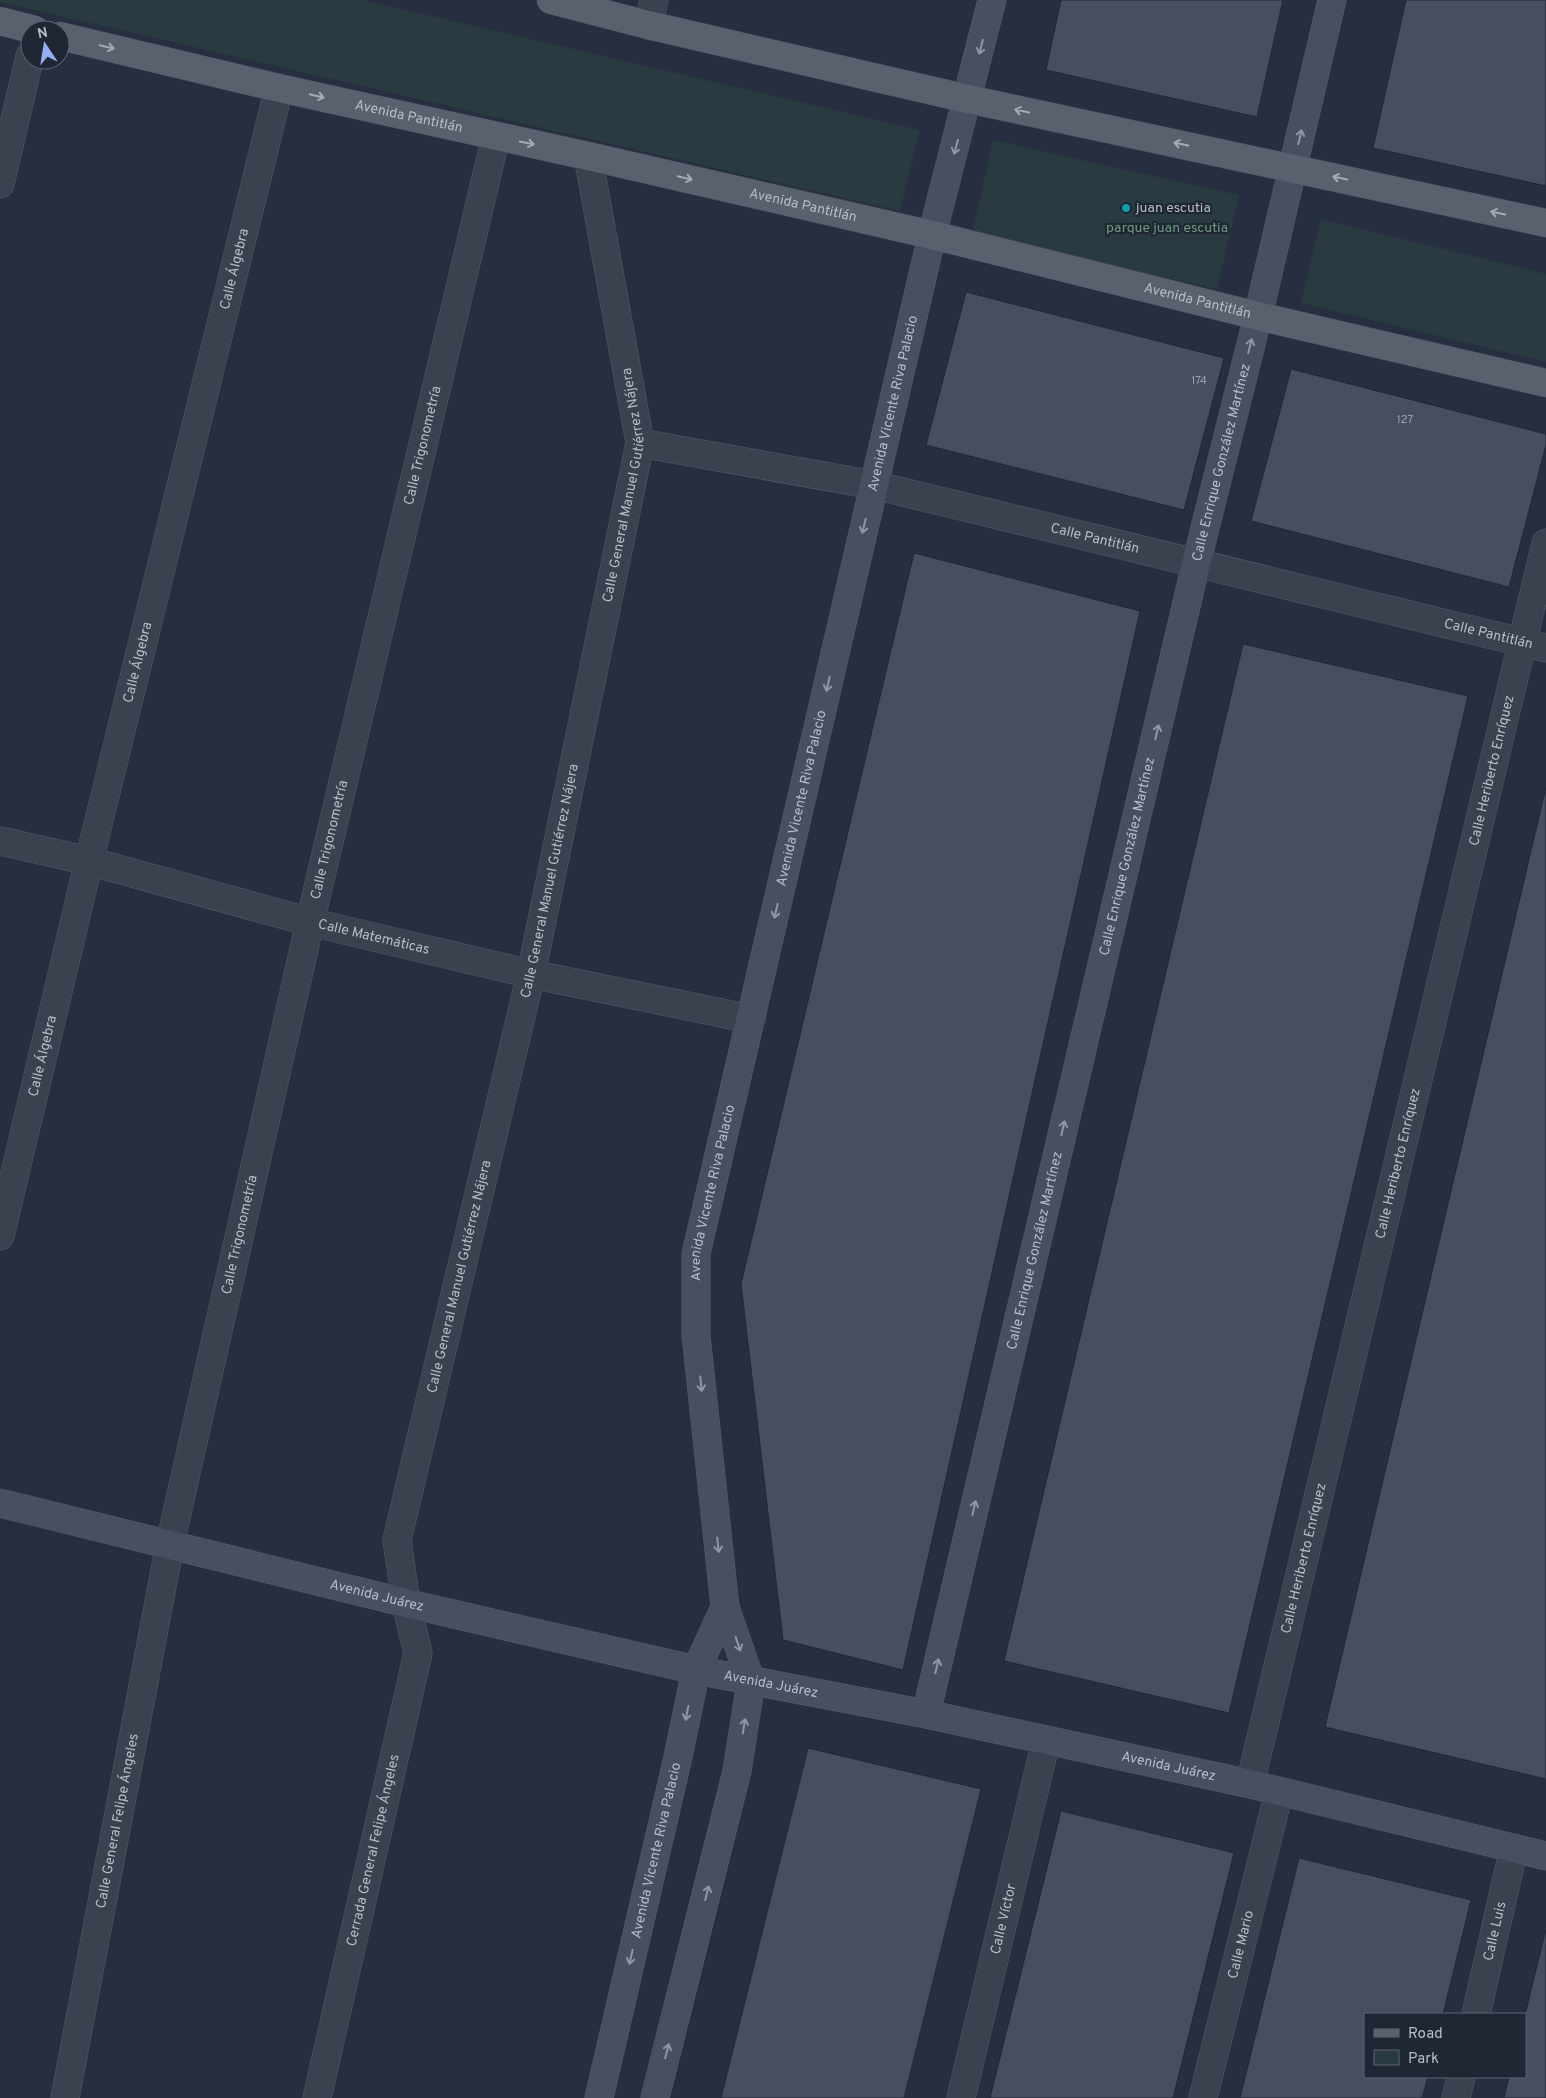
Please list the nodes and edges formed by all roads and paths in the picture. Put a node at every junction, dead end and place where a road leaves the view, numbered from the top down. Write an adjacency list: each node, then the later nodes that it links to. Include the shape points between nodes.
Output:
1 (555, 0): 4 (main road)
2 (992, 0): 10 (street, Avenida Vicente Riva Palacio, one-way to 10)
3 (1332, 0): 13 (street, Calle Enrique González Martínez, one-way to 3)
4 (651, 12): 10 (main road)
5 (0, 21): 6 (main road)
6 (20, 26)
7 (70, 38): 9 (main road, Avenida Pantitlán, one-way to 9)
8 (27, 70): 14 (street)
9 (278, 88): 11 (main road, Avenida Pantitlán, one-way to 11); 25 (street, Calle Álgebra)
10 (968, 99): 13 (main road, one-way to 10); 16 (street, Avenida Vicente Riva Palacio, one-way to 16)
11 (496, 136): 12 (main road, Avenida Pantitlán, one-way to 12); 26 (street, Calle Trigonometría)
12 (588, 156): 16 (main road, Avenida Pantitlán, one-way to 16); 19 (street, Calle General Manuel Gutiérrez Nájera)
13 (1293, 168): 15 (main road, one-way to 13); 17 (street, Calle Enrique González Martínez)
14 (0, 184)
15 (1546, 224)
16 (932, 235): 17 (main road, Avenida Pantitlán); 20 (street, Avenida Vicente Riva Palacio)
17 (1258, 316): 18 (main road, Avenida Pantitlán); 22 (street, Calle Enrique González Martínez, one-way to 17)
18 (1546, 383)
19 (640, 443): 20 (street, Calle Pantitlán); 27 (street, Calle General Manuel Gutiérrez Nájera)
20 (874, 485): 22 (street, Calle Pantitlán); 28 (street, Avenida Vicente Riva Palacio, one-way to 28)
21 (1546, 543): 23 (street, Calle Heriberto Enríquez)
22 (1196, 564): 23 (street, Calle Pantitlán); 36 (street, Calle Enrique González Martínez, one-way to 22)
23 (1534, 645): 38 (street, Calle Heriberto Enríquez)
24 (0, 841): 25 (street, Calle Matemáticas)
25 (89, 861): 26 (street, Calle Matemáticas); 29 (street, Calle Álgebra)
26 (310, 922): 27 (street, Calle Matemáticas); 31 (street, Calle Trigonometría)
27 (531, 974): 28 (street, Calle Matemáticas); 32 (street, Calle General Manuel Gutiérrez Nájera, via 396,1540)
28 (751, 1019): 33 (street, Avenida Vicente Riva Palacio, one-way to 33, via 696,1254 696,1335)
29 (0, 1236)
30 (0, 1503): 31 (street, Avenida Juárez)
31 (170, 1544): 32 (street, Avenida Juárez); 44 (street, Calle General Felipe Ángeles)
32 (406, 1603): 34 (street, Avenida Juárez); 45 (street, Cerrada General Felipe Ángeles, via 418,1653)
33 (725, 1607): 34 (street, Avenida Vicente Riva Palacio); 35 (street, Avenida Vicente Riva Palacio, one-way to 35)
34 (696, 1670): 35 (street, Avenida Juárez); 46 (street, Avenida Vicente Riva Palacio, one-way to 46)
35 (751, 1682): 36 (street, Avenida Juárez); 47 (street, Avenida Vicente Riva Palacio, one-way to 35, via 737,1770)
36 (926, 1714): 37 (street, Avenida Juárez)
37 (1046, 1741): 38 (street, Avenida Juárez); 48 (street, Calle Víctor)
38 (1250, 1784): 39 (street, Avenida Juárez)
39 (1279, 1792): 40 (street, Avenida Juárez); 49 (street, Calle Mario)
40 (1514, 1848): 41 (street, Avenida Juárez); 42 (street, Calle Luis)
41 (1546, 1856)
42 (1476, 2013)
43 (1461, 2078): 50 (street)
44 (65, 2098)
45 (317, 2098)
46 (599, 2098)
47 (655, 2098)
48 (961, 2098)
49 (1203, 2098)
50 (1456, 2098)

